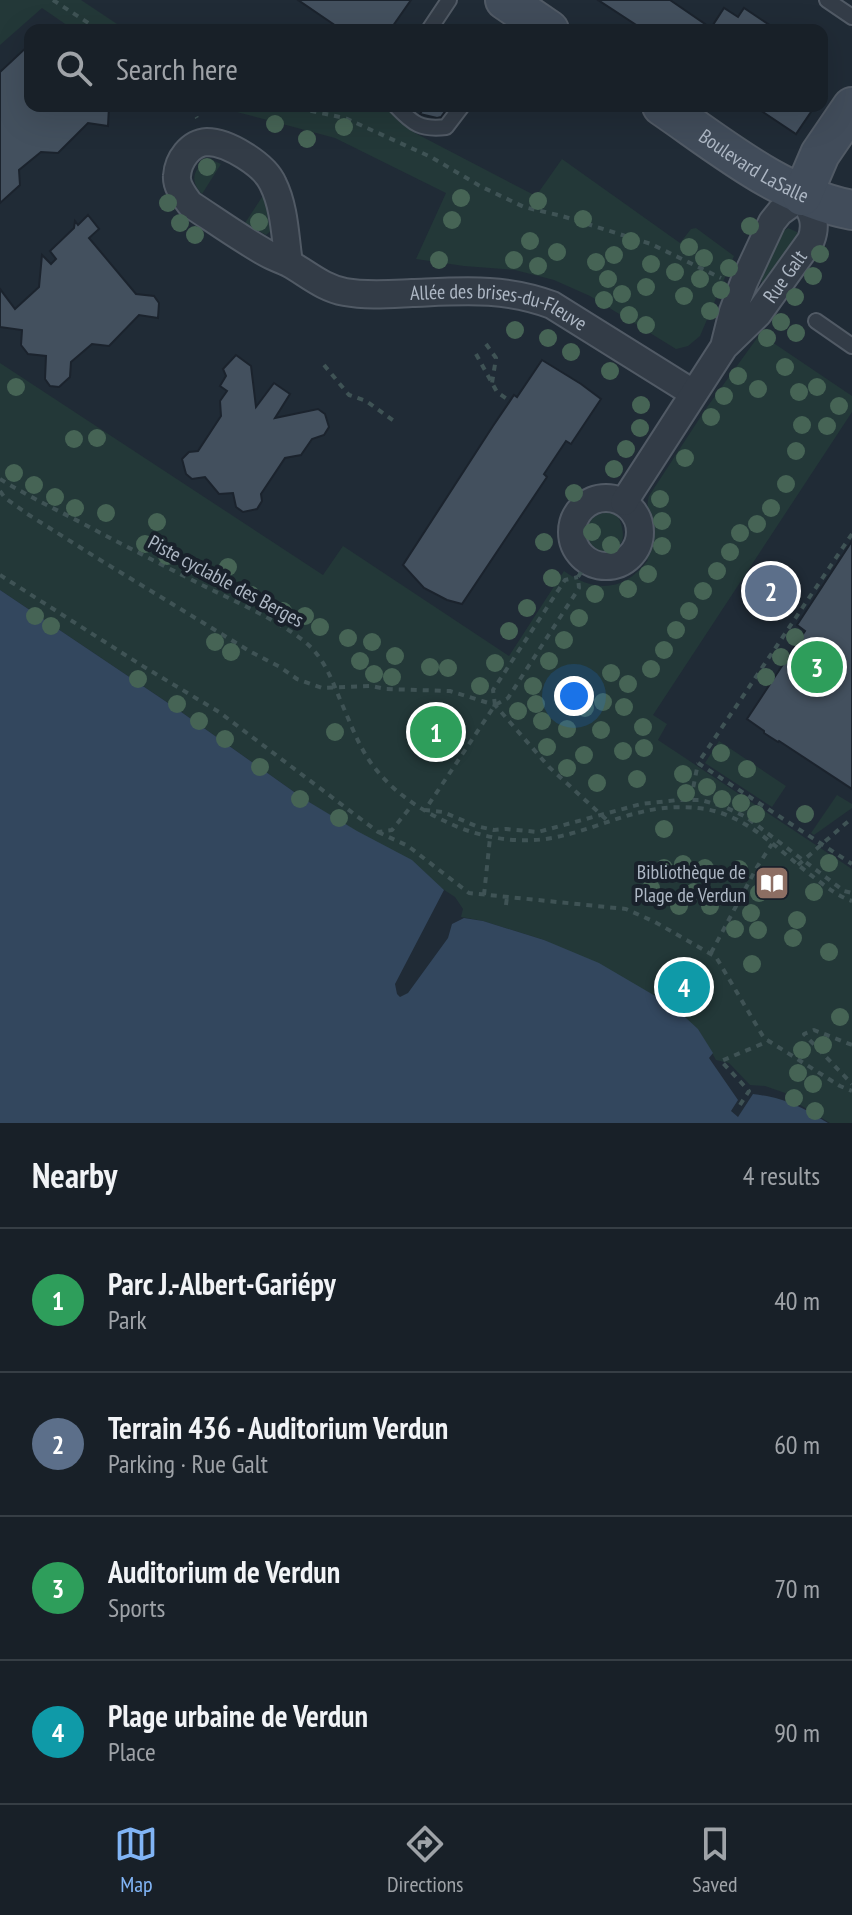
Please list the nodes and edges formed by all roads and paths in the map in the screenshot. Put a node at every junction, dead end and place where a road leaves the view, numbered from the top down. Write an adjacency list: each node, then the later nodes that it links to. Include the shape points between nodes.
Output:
1 (53, 0): 6 (path)
2 (449, 0): 7 (lane)
3 (827, 0): 5 (lane)
4 (509, 1): 8 (main road)
5 (852, 17)
6 (90, 24)
7 (433, 24)
8 (541, 24)
9 (852, 107): 14 (main road, Rue Galt, via 820,154)
10 (316, 112): 17 (path, via 345,118 431,157 524,207 651,244)
11 (401, 112): 12 (lane, via 432,129 446,127)
12 (457, 112)
13 (671, 112): 14 (main road, Boulevard LaSalle)
14 (802, 196): 15 (main road, Boulevard LaSalle); 21 (street, Rue Galt, via 772,222 739,293); 21 (street, Rue Galt, via 814,217 811,240 758,314)
15 (852, 210)
16 (289, 263): 16 (street, Allée des brises-du-Fleuve, via 281,206 265,171 219,144 193,146 176,178 190,204); 25 (street, Allée des brises-du-Fleuve, via 344,292 529,296)
17 (730, 282)
18 (816, 321): 20 (lane)
19 (486, 344): 24 (path, via 496,358)
20 (852, 346)
21 (724, 347): 25 (street, Rue Galt)
22 (476, 354): 24 (path)
23 (324, 365): 27 (path, via 349,395)
24 (492, 383): 26 (path)
25 (693, 393): 30 (street, Rue Galt)
26 (510, 401)
27 (394, 421)
28 (0, 479): 34 (path, Piste cyclable des Berges, via 286,628 317,654)
29 (0, 491): 34 (path, via 29,515 297,679)
30 (624, 502): 32 (street, via 591,501 574,517 571,537); 32 (street, via 639,523 637,548 620,564)
31 (852, 534): 36 (path)
32 (583, 570): 35 (path, via 579,588 508,698); 35 (path, via 565,580 493,690)
33 (0, 575): 44 (path, via 219,712)
34 (335, 687): 35 (path, via 450,691); 38 (path, Piste cyclable des Berges, via 373,766)
35 (495, 705): 40 (path); 41 (path, via 549,767)
36 (698, 763): 37 (path); 47 (path)
37 (691, 799): 39 (path); 41 (path); 48 (path, via 746,817)
38 (413, 804): 40 (path, Piste cyclable des Berges); 44 (path, via 392,830)
39 (689, 808): 43 (path, Piste cyclable des Berges, via 663,807); 46 (path, Piste cyclable des Berges, via 730,817)
40 (425, 810): 41 (path, via 494,830 538,832); 45 (path, Piste cyclable des Berges)
41 (601, 815): 43 (path)
42 (852, 818): 47 (path)
43 (608, 821): 45 (path, Piste cyclable des Berges, via 551,838)
44 (378, 832): 52 (path, via 408,846 469,893)
45 (490, 837): 52 (path)
46 (772, 844): 50 (path, Piste cyclable des Berges); 56 (path)
47 (822, 844): 48 (path); 49 (path)
48 (804, 860): 50 (path); 51 (path)
49 (852, 862)
50 (798, 865): 54 (path, Piste cyclable des Berges)
51 (852, 893)
52 (484, 895): 53 (path)
53 (507, 897): 55 (path); 56 (path, via 626,909)
54 (852, 901)
55 (506, 905)
56 (711, 954): 57 (path)
57 (769, 1041): 60 (path); 61 (path, via 721,1061 749,1091)
58 (852, 1045): 59 (path, via 814,1030 804,1034)
59 (852, 1084)
60 (852, 1091)
61 (740, 1105)

